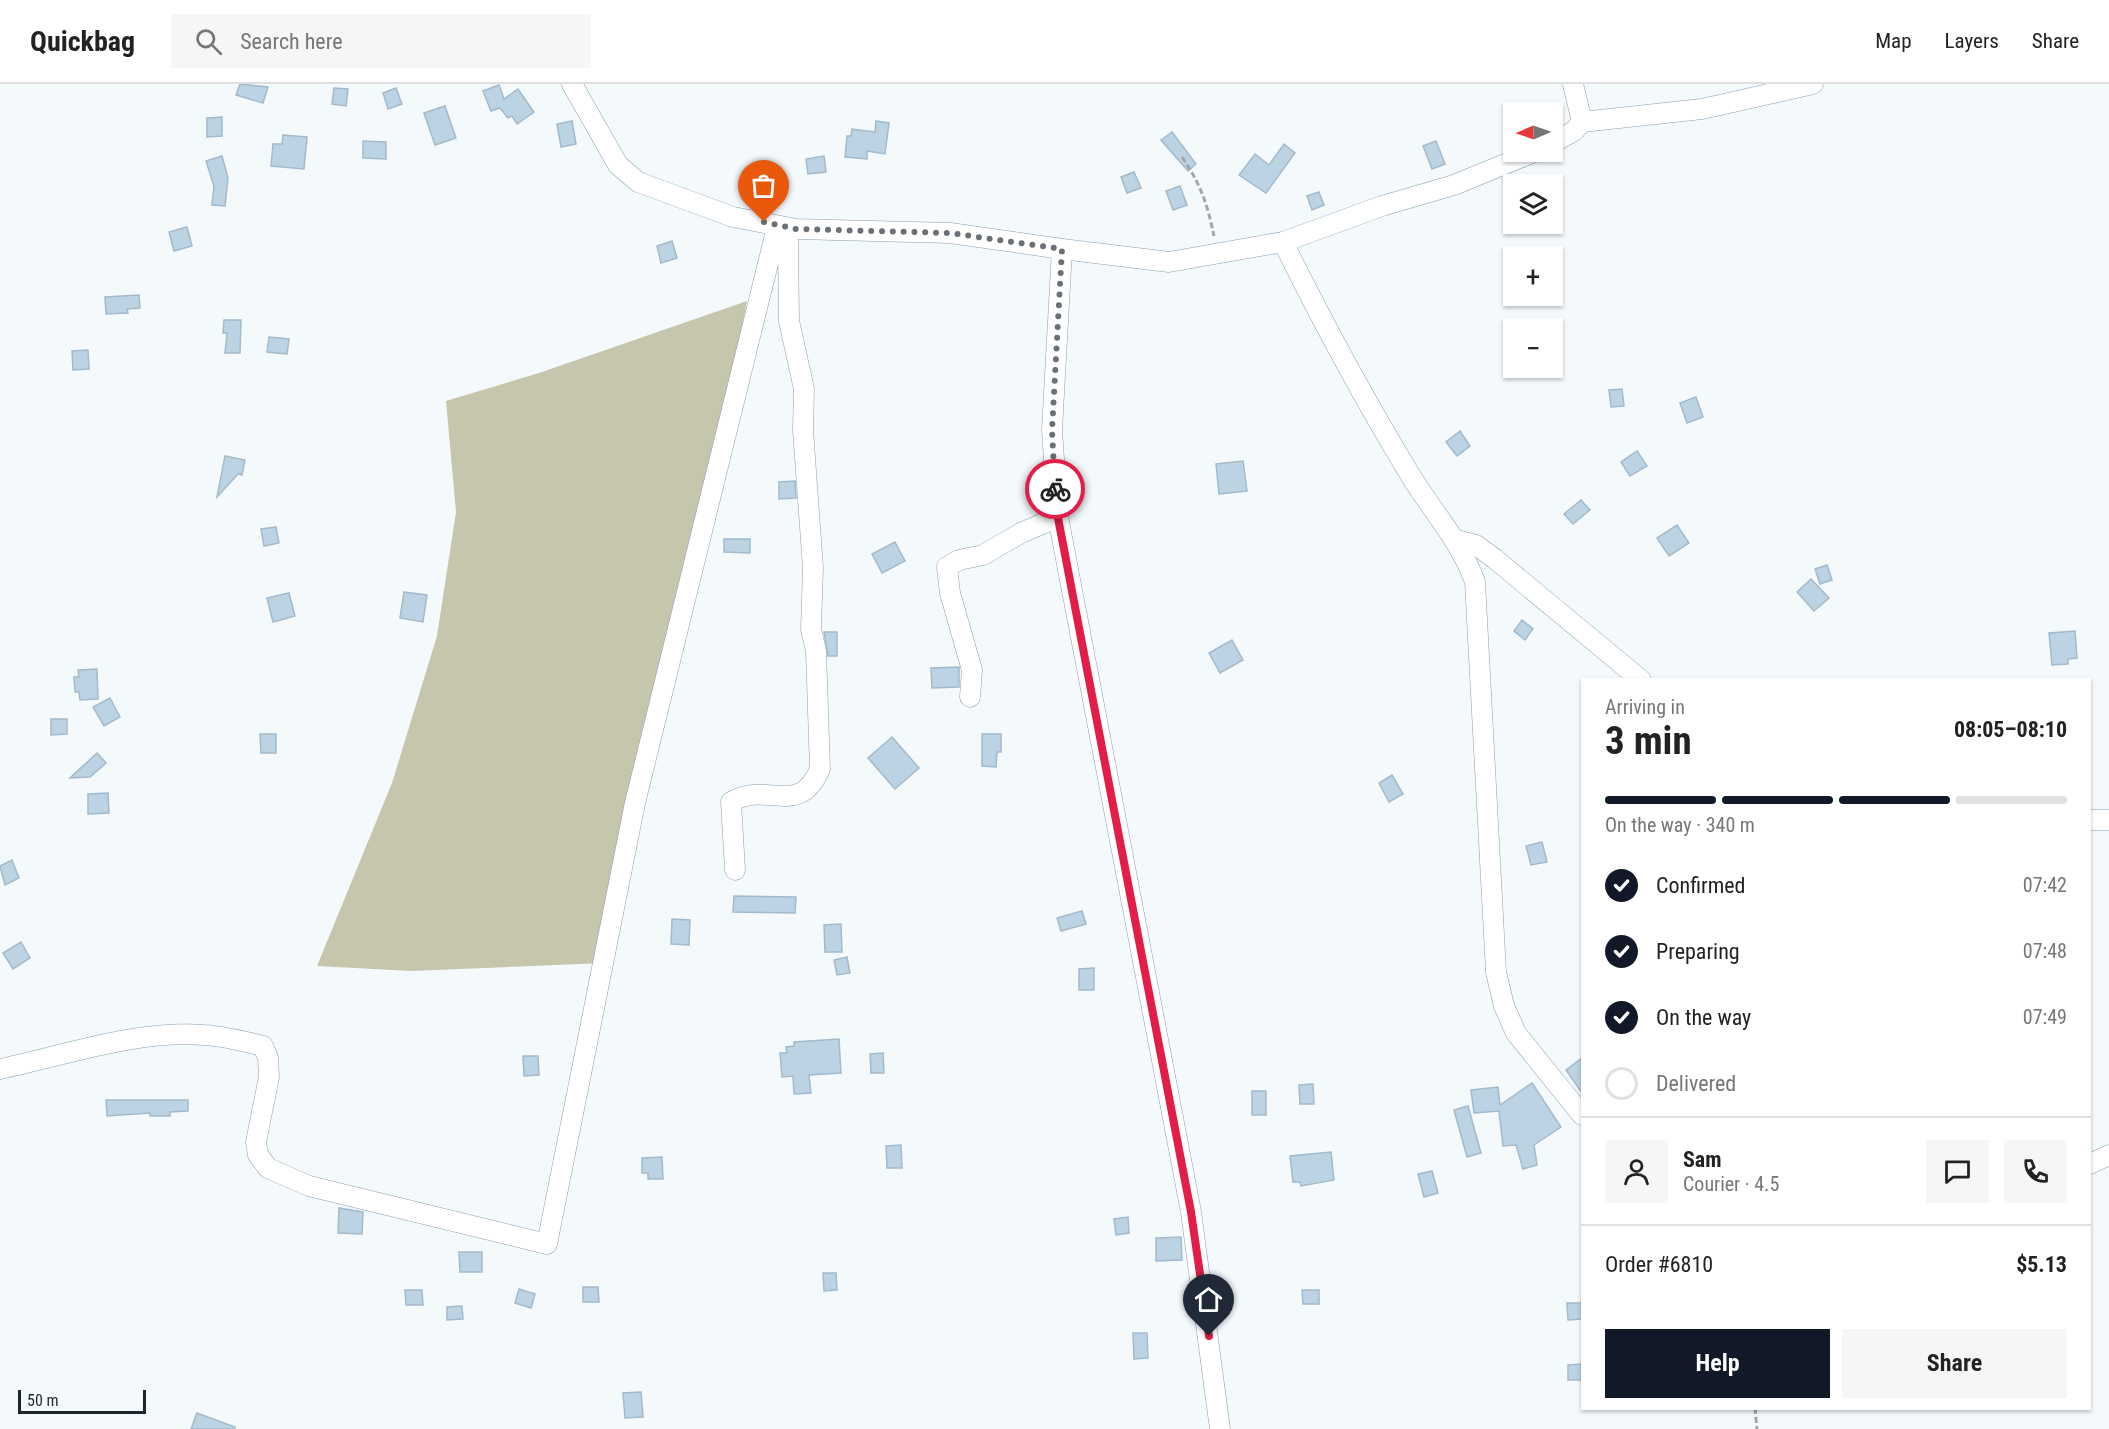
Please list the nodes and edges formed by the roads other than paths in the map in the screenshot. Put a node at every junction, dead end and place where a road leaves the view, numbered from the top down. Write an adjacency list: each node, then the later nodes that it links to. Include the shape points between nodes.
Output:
1 (572, 84): 7 (street, via 607,150 638,182 733,217)
2 (1573, 84): 4 (street)
3 (1813, 84): 4 (street, via 1702,109)
4 (1582, 122): 5 (street)
5 (1563, 137)
6 (1510, 162): 8 (street, via 1454,185)
7 (777, 227): 9 (street, via 950,233); 16 (street, via 788,240 789,321 804,389 803,430 813,568 811,629 816,651 820,769 813,786 800,795 743,795 731,802); 17 (street, via 635,803 547,1244 309,1186 268,1168 258,1155 256,1142 269,1077 263,1046 201,1035 146,1038)
8 (1283, 242): 9 (street, via 1169,262); 11 (street, via 1330,339 1412,478)
9 (1062, 249): 10 (street, via 1052,430)
10 (1058, 518): 13 (street, via 983,555 959,560 948,567 950,592 972,670); 21 (street, via 1191,1212)
11 (1456, 540): 12 (street, via 1476,545 1495,559); 18 (street, via 1476,592 1496,972 1516,1033)
12 (1639, 678)
13 (970, 697)
14 (2091, 820): 15 (street)
15 (2109, 820)
16 (735, 870)
17 (0, 1069)
18 (1581, 1114)
19 (2109, 1155): 20 (street)
20 (2091, 1164)
21 (1220, 1429)

